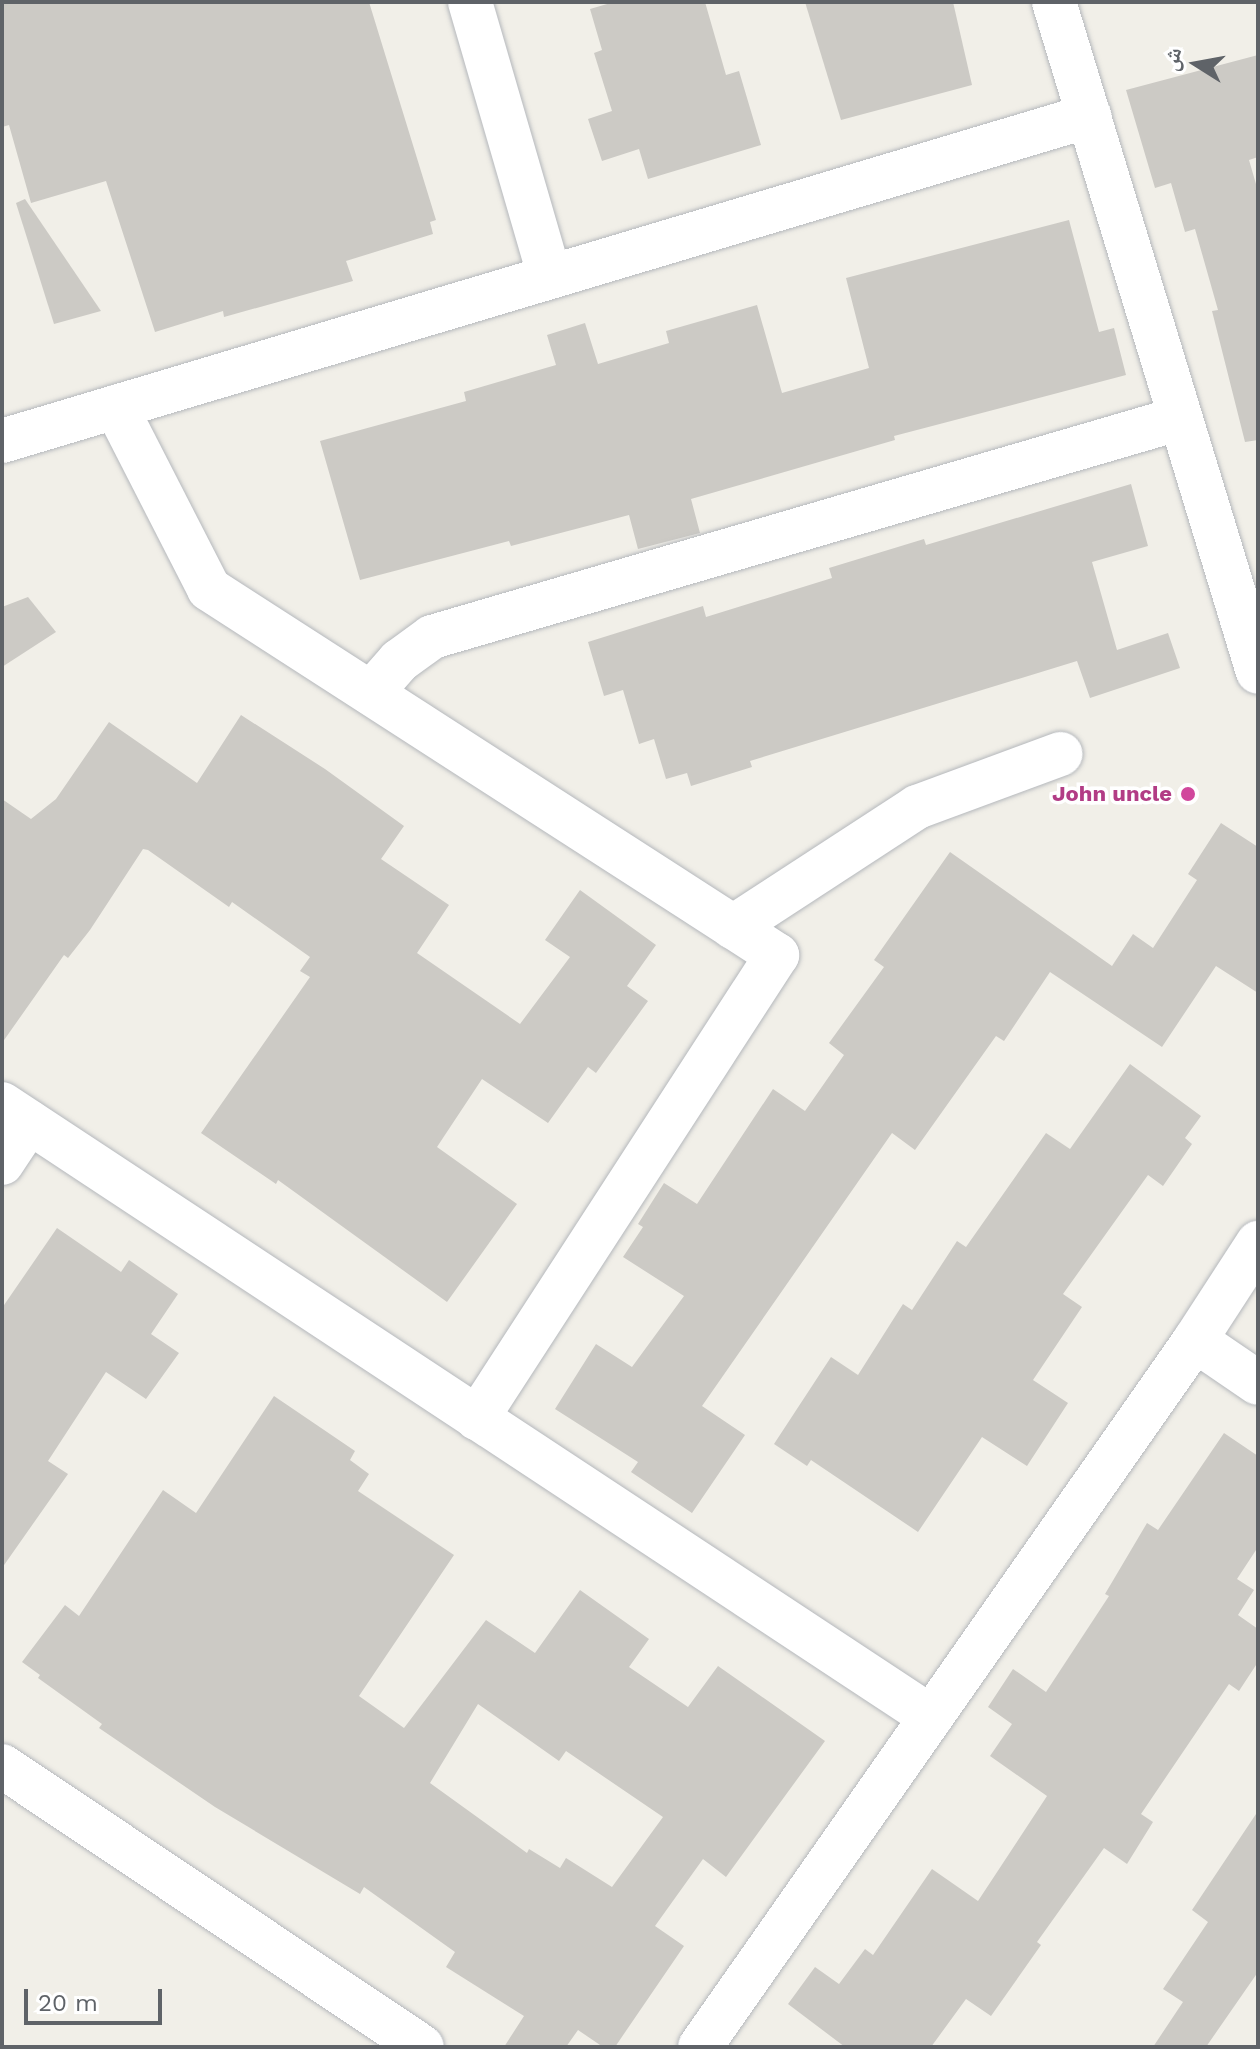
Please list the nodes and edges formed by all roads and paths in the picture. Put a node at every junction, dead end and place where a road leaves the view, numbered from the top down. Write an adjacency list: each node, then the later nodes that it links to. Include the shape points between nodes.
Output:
1 (470, 2): 4 (street)
2 (1054, 2): 3 (street)
3 (1089, 116): 4 (street); 6 (street)
4 (550, 277): 5 (street)
5 (116, 407): 7 (street); 9 (street, via 209,589)
6 (1181, 418): 8 (street); 9 (street, via 432,637 399,661)
7 (2, 441)
8 (1258, 672)
9 (371, 693): 11 (street)
10 (1060, 754): 11 (street, via 917,807)
11 (733, 927): 17 (street, via 777,955)
12 (15, 1113): 13 (street); 17 (street)
13 (2, 1163)
14 (1258, 1243): 15 (street)
15 (1195, 1340): 16 (street); 18 (street)
16 (1258, 1383)
17 (477, 1418): 18 (street)
18 (931, 1717): 21 (street)
19 (2, 1766): 20 (street)
20 (422, 2047)
21 (700, 2047)

